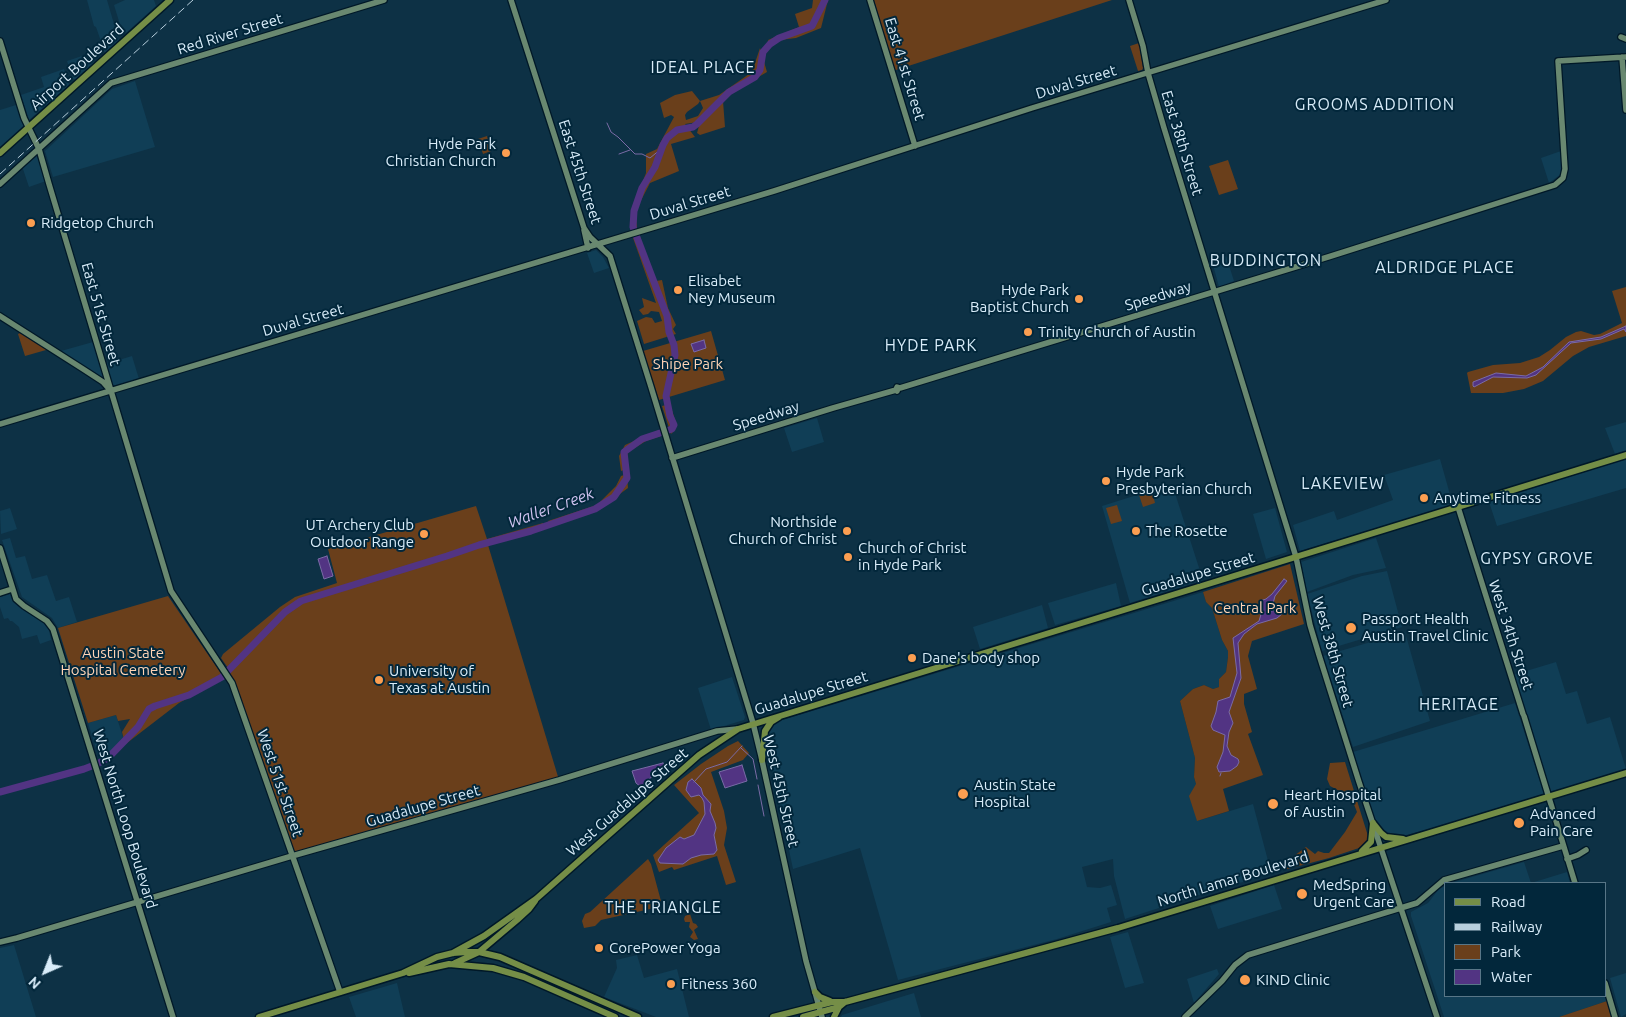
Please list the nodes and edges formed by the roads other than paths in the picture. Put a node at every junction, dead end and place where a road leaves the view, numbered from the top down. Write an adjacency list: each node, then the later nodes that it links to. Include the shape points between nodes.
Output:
1 (170, 0): 11 (main road, Airport Boulevard)
2 (384, 0): 13 (street, Red River Street, via 111,83)
3 (511, 0): 16 (street, East 45th Street)
4 (870, 0): 12 (street, East 41st Street)
5 (1129, 0): 9 (street, East 38th Street, via 1144,46)
6 (1386, 0): 9 (street, Duval Street)
7 (0, 41): 11 (street, East 51st Street)
8 (1625, 56): 10 (street); 21 (street, Speedway, via 1558,61 1565,166 1563,178 1558,183)
9 (1148, 73): 12 (street, Duval Street); 21 (street, East 38th Street)
10 (1626, 110)
11 (28, 128): 13 (street, East 51st Street); 14 (main road, Airport Boulevard)
12 (915, 146): 17 (street, Duval Street)
13 (38, 149): 15 (street); 23 (street, East 51st Street)
14 (0, 153)
15 (0, 184)
16 (584, 228): 18 (street, East 45th Street); 19 (street)
17 (613, 240): 18 (street, Duval Street); 20 (street)
18 (598, 245): 19 (street, Duval Street); 20 (street, East 45th Street)
19 (588, 248): 23 (street, Duval Street)
20 (610, 256): 26 (street)
21 (1215, 292): 26 (street, Speedway); 29 (street, West 38th Street)
22 (0, 316): 23 (street)
23 (111, 391): 24 (street, Duval Street); 32 (street, East 51st Street)
24 (0, 424)
25 (1626, 455): 27 (main road, Guadalupe Street)
26 (672, 458): 34 (street, West 45th Street)
27 (1458, 506): 29 (main road, Guadalupe Street); 38 (street, West 34th Street)
28 (0, 548): 30 (street)
29 (1296, 557): 33 (main road, Guadalupe Street); 39 (street, West 38th Street, via 1312,630)
30 (12, 589): 31 (street); 49 (street, West North Loop Boulevard, via 19,603 47,621 53,629)
31 (0, 593)
32 (173, 595): 45 (street, West 51st Street, via 234,688)
33 (782, 714): 34 (main road, Guadalupe Street); 36 (main road, via 765,731)
34 (752, 724): 35 (main road, Guadalupe Street); 36 (street, West 45th Street)
35 (738, 728): 45 (street, Guadalupe Street); 48 (main road, West Guadalupe Street, via 699,755)
36 (762, 760): 62 (street, West 45th Street)
37 (1626, 773): 38 (main road, North Lamar Boulevard)
38 (1550, 797): 40 (main road, North Lamar Boulevard); 41 (street, West 34th Street)
39 (1373, 823): 40 (main road, via 1387,838); 42 (street, West 38th Street); 44 (main road, via 1371,842)
40 (1407, 839): 42 (main road, North Lamar Boulevard)
41 (1563, 846): 46 (street, West 34th Street); 50 (street, via 1444,880 1422,901)
42 (1381, 847): 44 (main road, North Lamar Boulevard); 50 (street, West 38th Street)
43 (1586, 850): 46 (street)
44 (1360, 853): 64 (main road, North Lamar Boulevard, via 1124,926)
45 (292, 856): 49 (street, Guadalupe Street); 61 (street, West 51st Street)
46 (1567, 859): 47 (street, West 34th Street)
47 (1575, 882)
48 (536, 899): 51 (main road, West Guadalupe Street); 53 (main road, West Guadalupe Street, via 484,936)
49 (138, 902): 52 (street, Guadalupe Street); 66 (street, West North Loop Boulevard)
50 (1401, 908): 73 (street, via 1248,955 1232,967); 74 (street, West 38th Street)
51 (496, 940): 54 (main road, West Guadalupe Street); 55 (main road, via 494,946)
52 (0, 942)
53 (452, 952): 54 (main road); 57 (main road)
54 (479, 952): 55 (main road); 56 (main road, West Guadalupe Street)
55 (500, 957): 59 (main road)
56 (449, 964): 57 (main road); 58 (main road, via 493,968)
57 (402, 973): 61 (main road)
58 (524, 977): 59 (main road, via 529,974); 68 (main road)
59 (549, 978): 69 (main road)
60 (1606, 986): 75 (street)
61 (340, 992): 67 (main road)
62 (815, 992): 63 (main road); 65 (street, West 45th Street)
63 (832, 1002): 64 (main road, North Lamar Boulevard); 65 (main road, North Lamar Boulevard)
64 (842, 1004): 65 (main road, North Lamar Boulevard); 72 (main road)
65 (820, 1011): 70 (main road, North Lamar Boulevard); 71 (main road, North Lamar Boulevard)
66 (174, 1017)
67 (259, 1017)
68 (615, 1017)
69 (638, 1017)
70 (773, 1017)
71 (803, 1017)
72 (834, 1017)
73 (1185, 1017)
74 (1437, 1017)
75 (1615, 1017)

